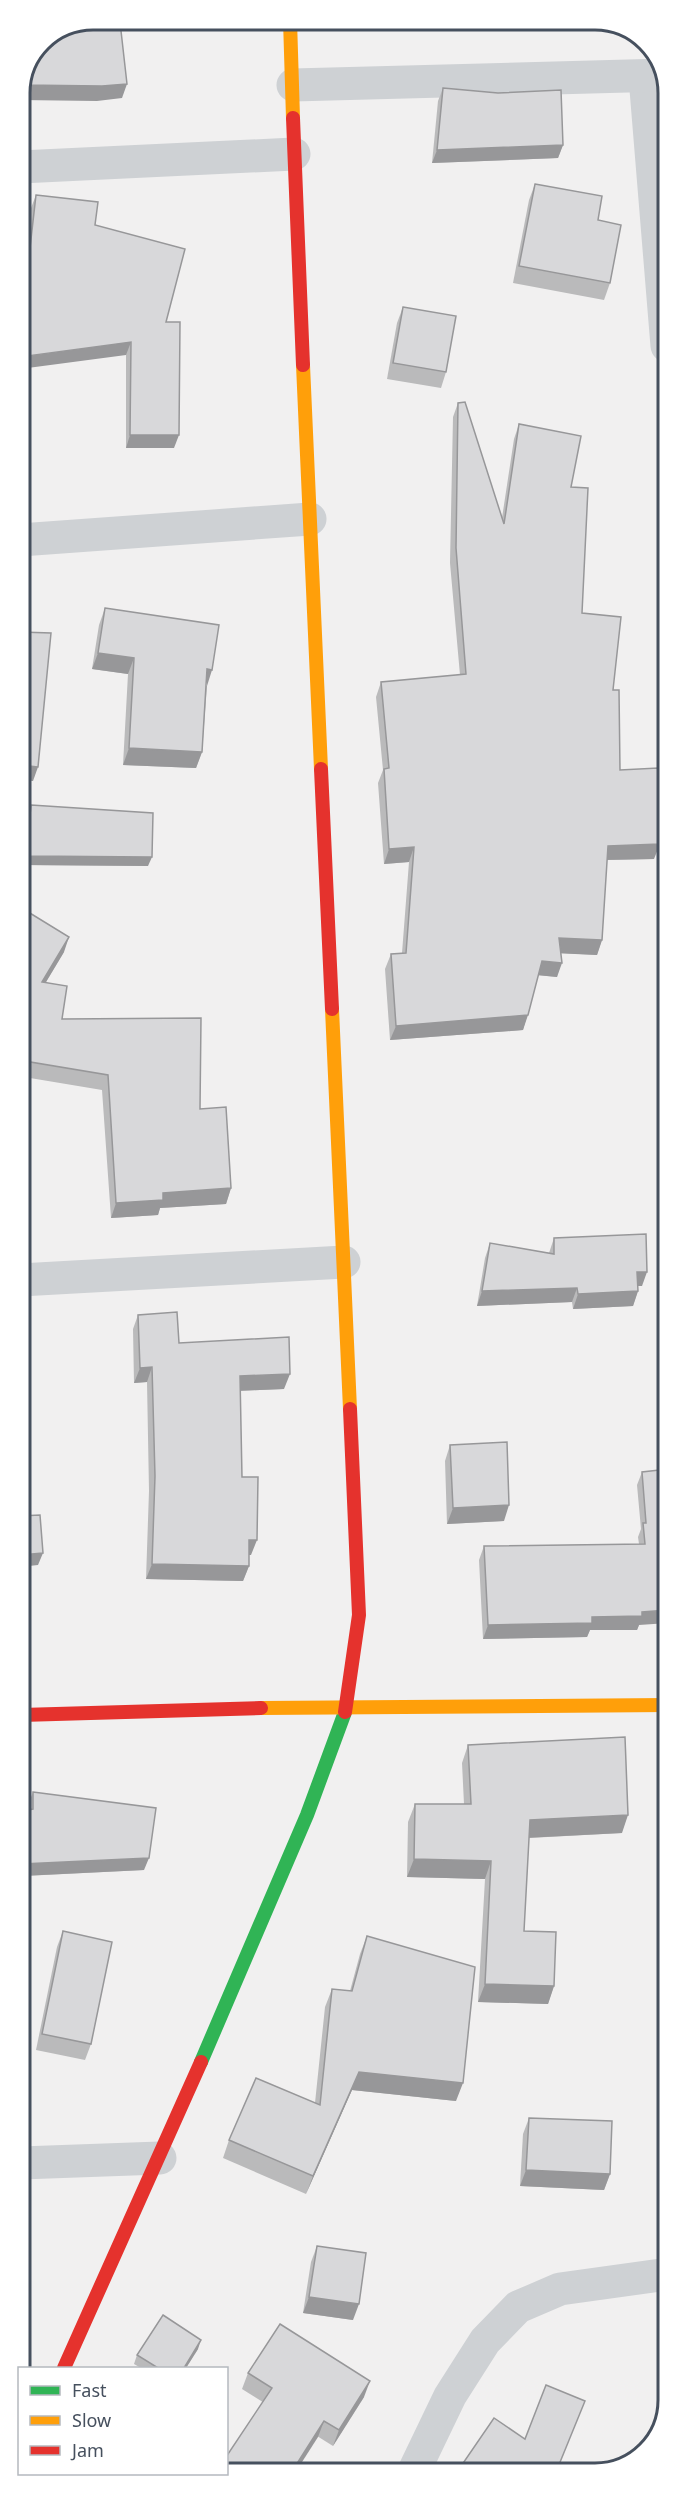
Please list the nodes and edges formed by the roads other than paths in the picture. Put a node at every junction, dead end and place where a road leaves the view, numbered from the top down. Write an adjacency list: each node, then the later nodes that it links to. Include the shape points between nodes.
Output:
1 (290, 30): 3 (street)
2 (655, 76): 3 (street); 4 (street)
3 (293, 85): 5 (street)
4 (658, 144)
5 (294, 154): 6 (street); 7 (street)
6 (30, 167)
7 (310, 519): 8 (street); 9 (street)
8 (30, 539)
9 (344, 1262): 10 (street); 12 (street, via 359,1615)
10 (30, 1279)
11 (658, 1705): 12 (street)
12 (347, 1706): 13 (street); 14 (street, via 307,1815)
13 (30, 1715)
14 (160, 2158): 15 (street); 17 (street)
15 (30, 2163)
16 (658, 2275): 18 (street, via 560,2289 518,2307 485,2341 450,2396)
17 (64, 2367)
18 (417, 2463)

